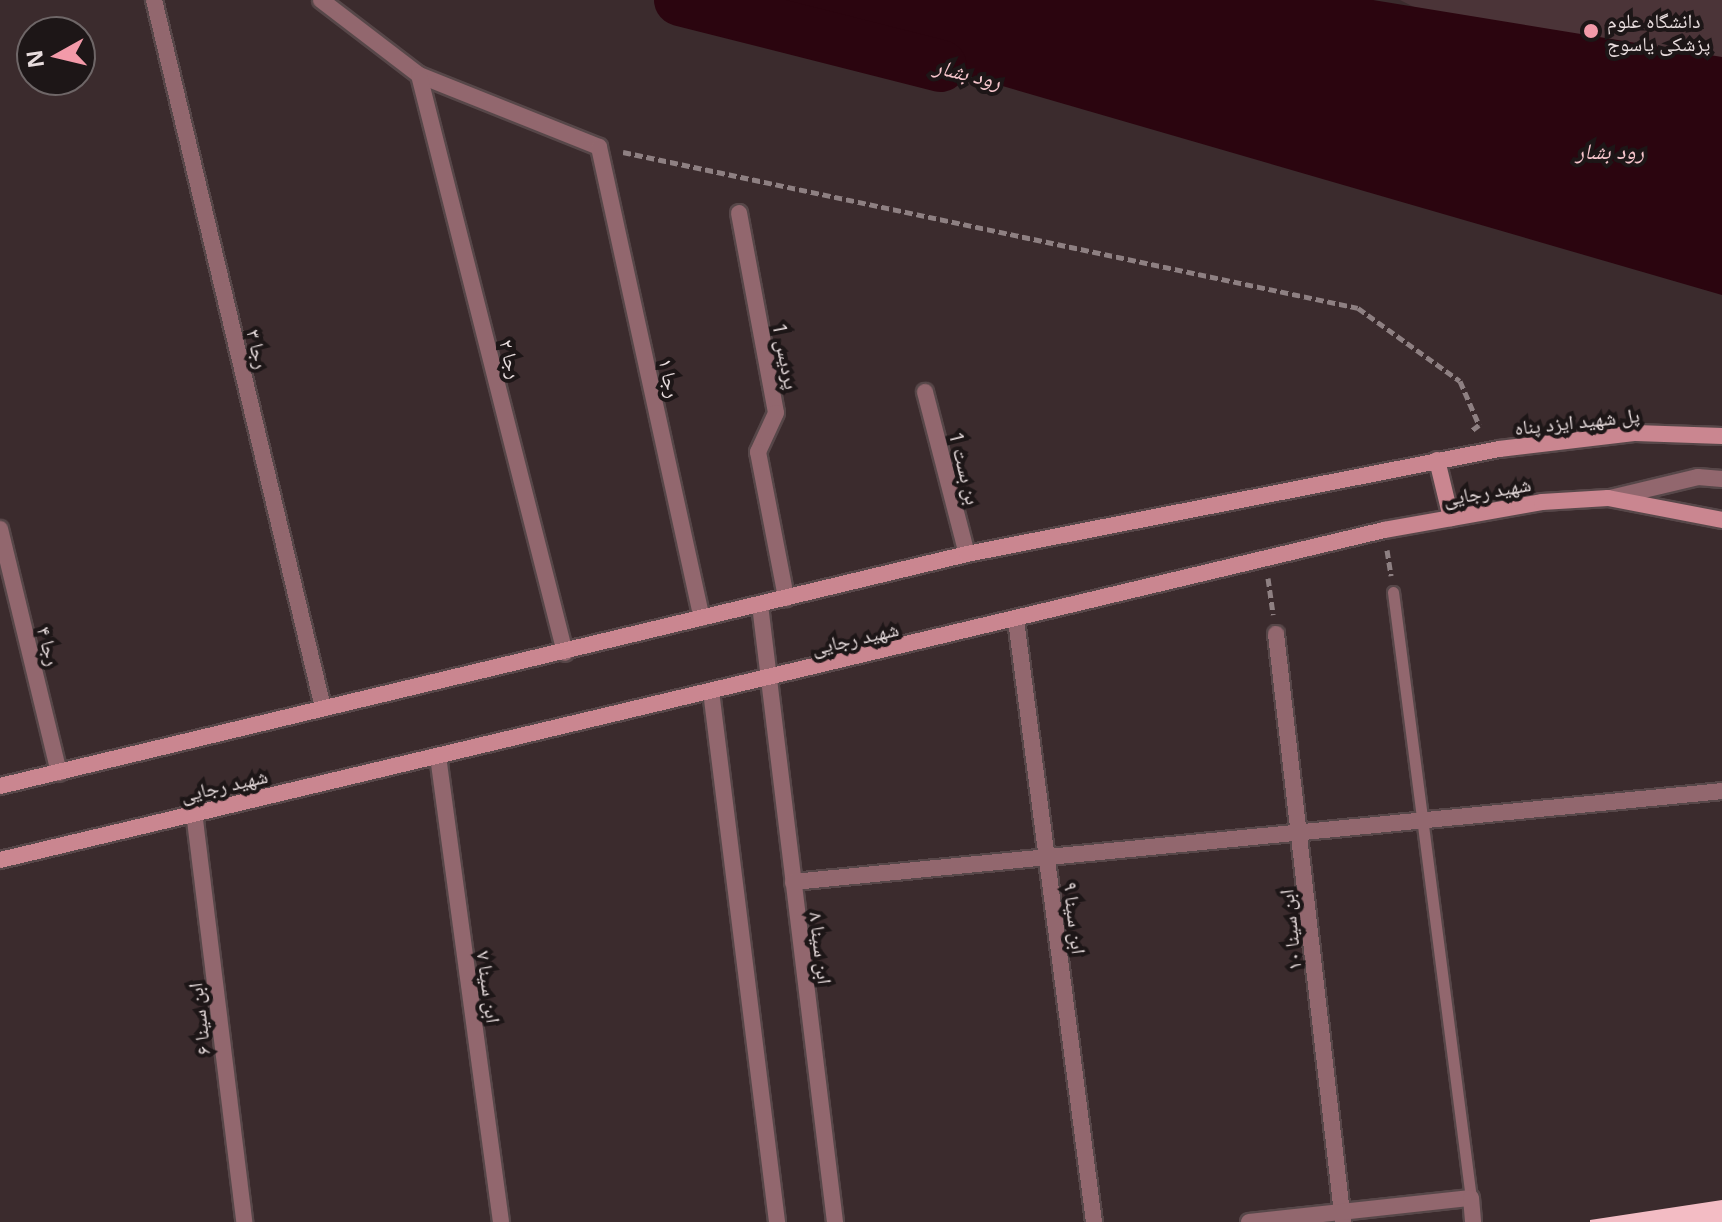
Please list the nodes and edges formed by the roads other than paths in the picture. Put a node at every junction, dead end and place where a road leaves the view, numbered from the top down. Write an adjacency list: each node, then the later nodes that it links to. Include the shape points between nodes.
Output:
1 (154, 0): 23 (street, رجا ۳)
2 (321, 0): 3 (street)
3 (419, 75): 17 (street, رجا ۱, via 599,147); 20 (street, رجا ۲)
4 (739, 213): 15 (street, پردیس 1, via 776,413 758,452)
5 (925, 392): 13 (street, بن بست 1)
6 (1722, 436): 7 (main road, پل شهید ایزد پناه, via 1636,433)
7 (1437, 460): 10 (main road); 13 (main road, شهید رجایی)
8 (1722, 479): 9 (street, via 1698,477)
9 (1608, 498): 10 (main road, شهید رجایی, via 1542,502); 11 (main road, شهید رجایی)
10 (1451, 518): 18 (main road, شهید رجایی, via 1265,557)
11 (1722, 520)
12 (0, 529): 25 (street, رجا ۴)
13 (967, 554): 15 (main road, شهید رجایی)
14 (1393, 592): 29 (lane)
15 (786, 598): 16 (main road, شهید رجایی)
16 (760, 605): 17 (main road, شهید رجایی); 21 (street, ابن سینا ۸)
17 (702, 618): 20 (main road, شهید رجایی)
18 (1016, 620): 21 (main road, شهید رجایی); 31 (street, ابن سینا ۹)
19 (1276, 634): 30 (street, ابن سینا ۱۰)
20 (565, 653): 23 (main road, شهید رجایی)
21 (769, 679): 22 (main road, شهید رجایی); 33 (street, ابن سینا ۸)
22 (711, 691): 24 (main road, شهید رجایی); 38 (street)
23 (323, 708): 25 (main road, شهید رجایی)
24 (438, 756): 28 (main road, شهید رجایی); 37 (street, ابن سینا ۷)
25 (59, 773): 26 (main road, شهید رجایی)
26 (0, 786)
27 (1722, 791): 29 (street)
28 (194, 812): 32 (main road, شهید رجایی); 36 (street, ابن سینا ۶)
29 (1422, 820): 30 (street); 34 (lane)
30 (1299, 832): 31 (street); 35 (street, ابن سینا ۱۰)
31 (1047, 857): 33 (street); 40 (street, ابن سینا ۹)
32 (0, 860)
33 (793, 882): 39 (street, ابن سینا ۸)
34 (1471, 1198): 35 (street); 42 (street)
35 (1343, 1217): 41 (street)
36 (244, 1222)
37 (501, 1222)
38 (777, 1222)
39 (835, 1222)
40 (1094, 1222)
41 (1249, 1222)
42 (1473, 1222)

